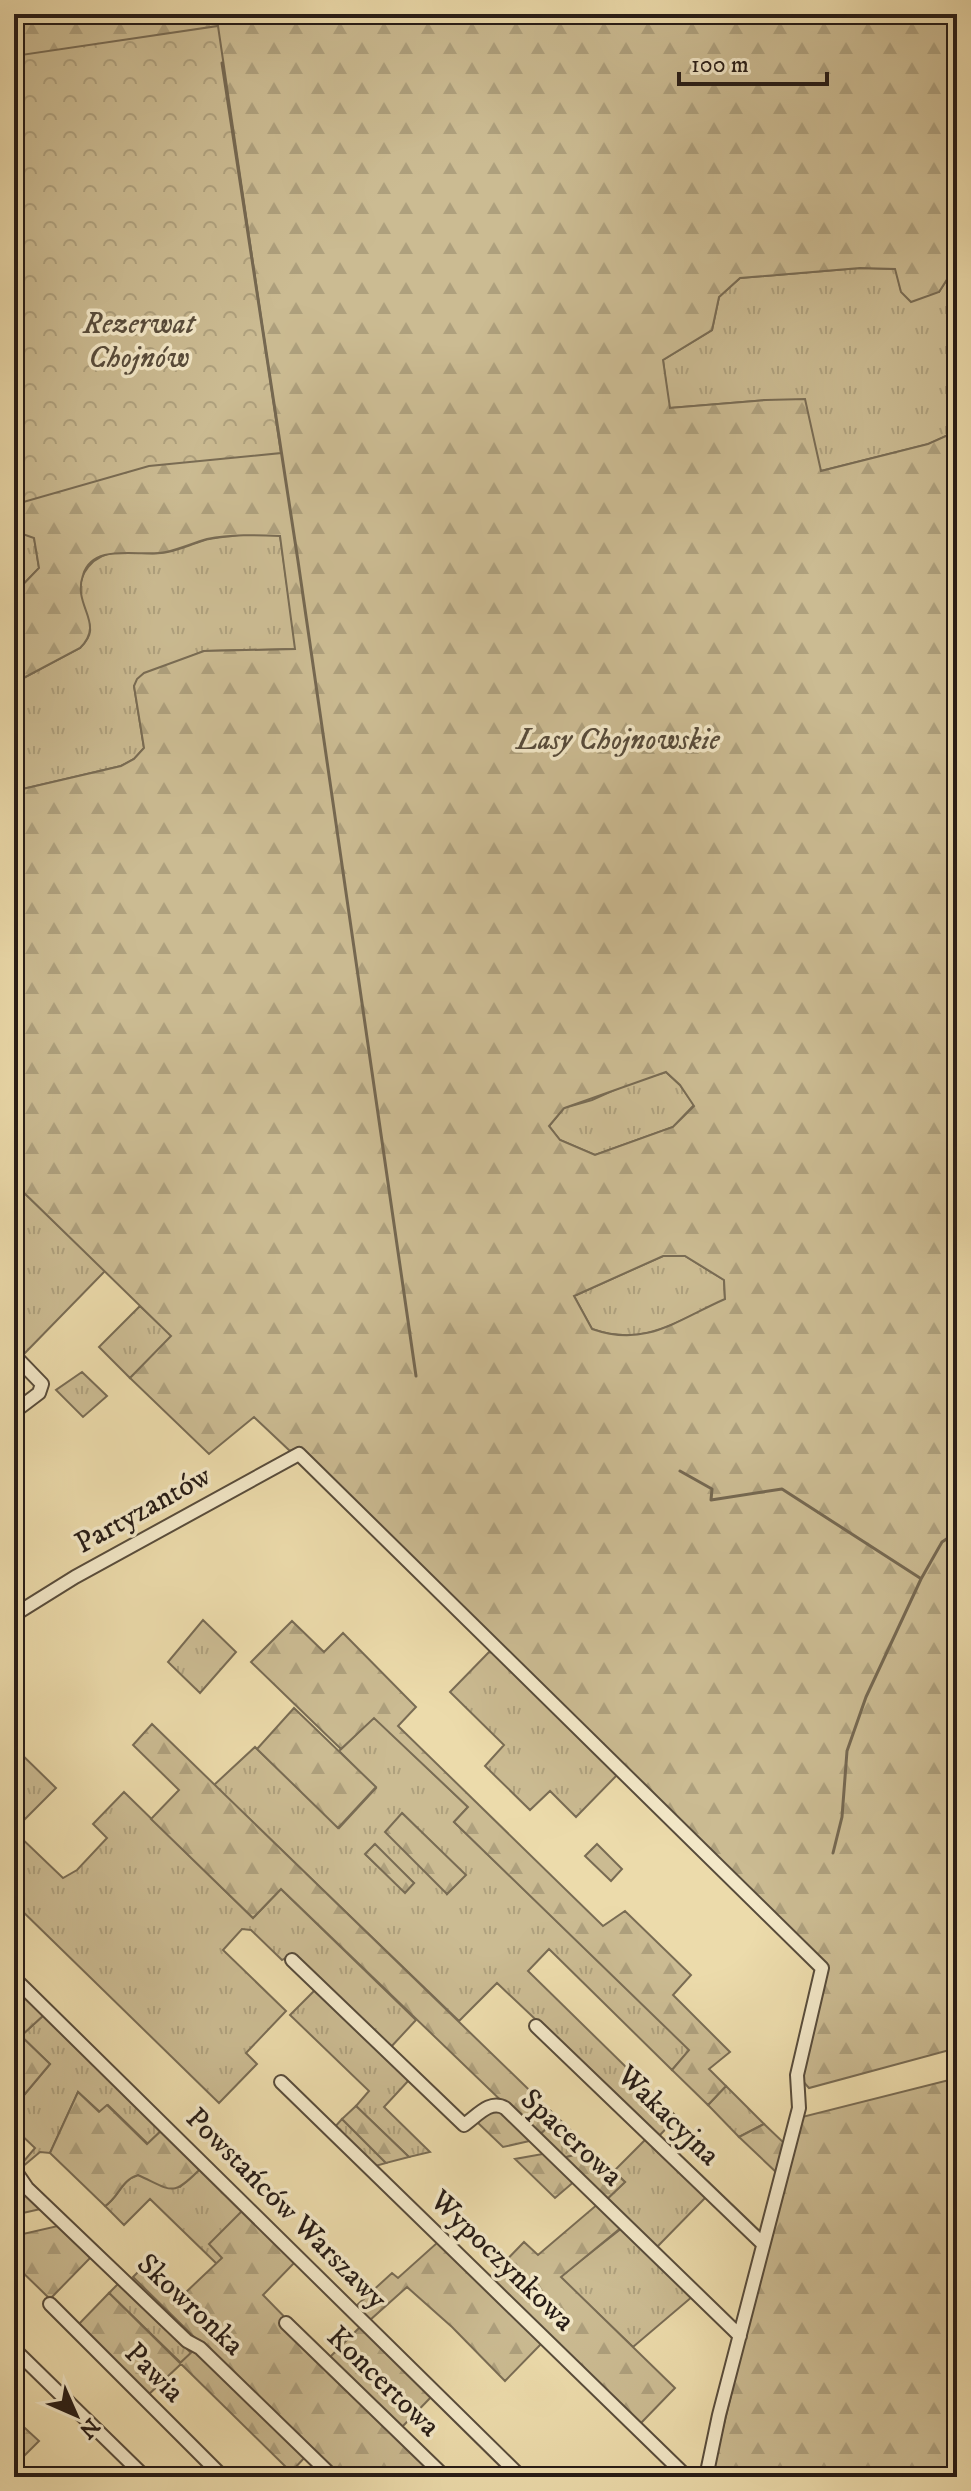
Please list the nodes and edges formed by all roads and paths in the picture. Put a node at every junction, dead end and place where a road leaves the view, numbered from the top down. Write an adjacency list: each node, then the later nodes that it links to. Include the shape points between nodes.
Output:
1 (14, 1355): 2 (street, via 42,1387)
2 (14, 1412)
3 (14, 1615): 9 (street, Partyzantów, via 299,1454 822,1968 797,2075 799,2108)
4 (292, 1960): 12 (street, Spacerowa, via 464,2125 491,2105 505,2108)
5 (14, 1978): 18 (street, Powstańców Warszawy)
6 (536, 2026): 9 (street, Wakacyjna)
7 (281, 2082): 19 (street, Wypoczynkowa)
8 (14, 2169): 16 (street, Skowronka, via 27,2188)
9 (763, 2244): 12 (street)
10 (50, 2304): 15 (street, Pawia)
11 (286, 2323): 17 (street, Koncertowa)
12 (740, 2336): 20 (street)
13 (14, 2349): 14 (street)
14 (145, 2477)
15 (223, 2477)
16 (333, 2477)
17 (445, 2477)
18 (521, 2477)
19 (687, 2477)
20 (706, 2477)

